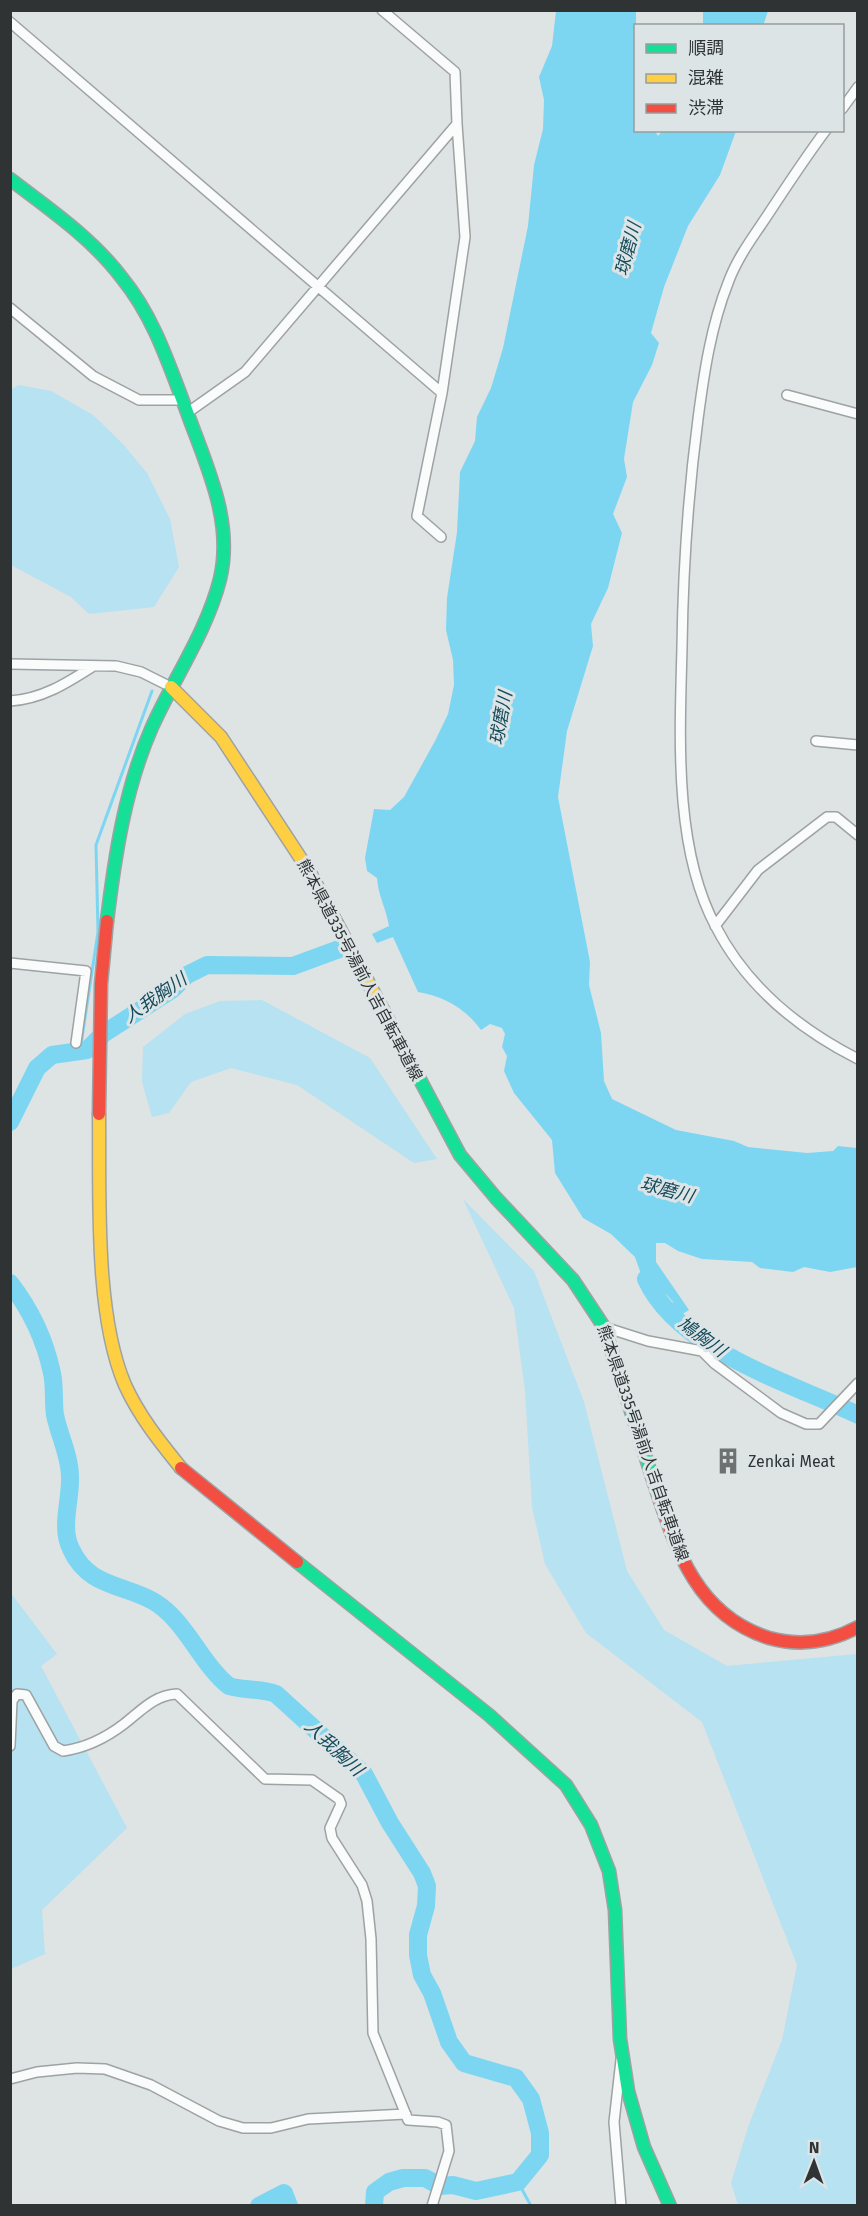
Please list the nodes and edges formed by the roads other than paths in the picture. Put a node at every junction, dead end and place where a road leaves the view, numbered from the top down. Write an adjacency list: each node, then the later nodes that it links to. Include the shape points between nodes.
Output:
1 (382, 10): 5 (street, via 455,72)
2 (10, 22): 8 (street)
3 (858, 87): 4 (street)
4 (844, 108)
5 (457, 124): 8 (street); 10 (street, via 465,237)
6 (825, 132): 23 (street, via 741,254 712,334 703,381 683,562 681,704 683,779 692,860)
7 (10, 179): 12 (main road, via 89,242 122,277 150,319)
8 (318, 287): 10 (street); 13 (street, via 245,372)
9 (10, 308): 12 (street, via 93,376 139,400)
10 (442, 393): 15 (street, via 417,516)
11 (787, 395): 14 (street)
12 (182, 400): 13 (main road)
13 (187, 413): 18 (main road, via 217,497 222,568 211,604)
14 (858, 414)
15 (441, 537)
16 (10, 664): 17 (street)
17 (92, 667): 18 (street, via 116,666 141,672); 19 (street, via 46,693 29,700)
18 (171, 687): 27 (main road, 熊本県道335号湯前人吉自転車道線, via 221,737 309,871 460,1155 481,1184 577,1284); 31 (main road, via 125,809 102,992 98,1094 104,1291 110,1336 124,1382 149,1430 188,1475 489,1715 566,1785 591,1825 609,1871 615,1910)
19 (10, 701)
20 (816, 741): 21 (street)
21 (858, 745)
22 (858, 835): 23 (street, via 836,817 827,817 758,870)
23 (715, 926): 26 (street, via 752,981 775,1004 822,1041)
24 (10, 963): 25 (street, via 86,971)
25 (76, 1043)
26 (858, 1059)
27 (604, 1327): 28 (street, via 648,1341 702,1351 781,1413 806,1424 819,1424); 29 (main road, 熊本県道335号湯前人吉自転車道線, via 667,1519 686,1567 710,1604 746,1633 799,1645 836,1640)
28 (858, 1383)
29 (858, 1627)
30 (10, 1746): 33 (street, via 12,1701 17,1694 26,1695 54,1746 63,1751 93,1742 153,1701 177,1694 265,1779 312,1780 339,1799 341,1804 330,1828 367,1901 373,2033)
31 (622, 2055): 35 (street, via 614,2122); 36 (main road, via 644,2147)
32 (10, 2079): 33 (street, via 77,2068 105,2070 151,2085 219,2121 243,2127 271,2128 308,2119)
33 (406, 2114): 34 (street, via 410,2121 438,2121 446,2126 449,2151)
34 (432, 2205)
35 (621, 2205)
36 (670, 2205)

